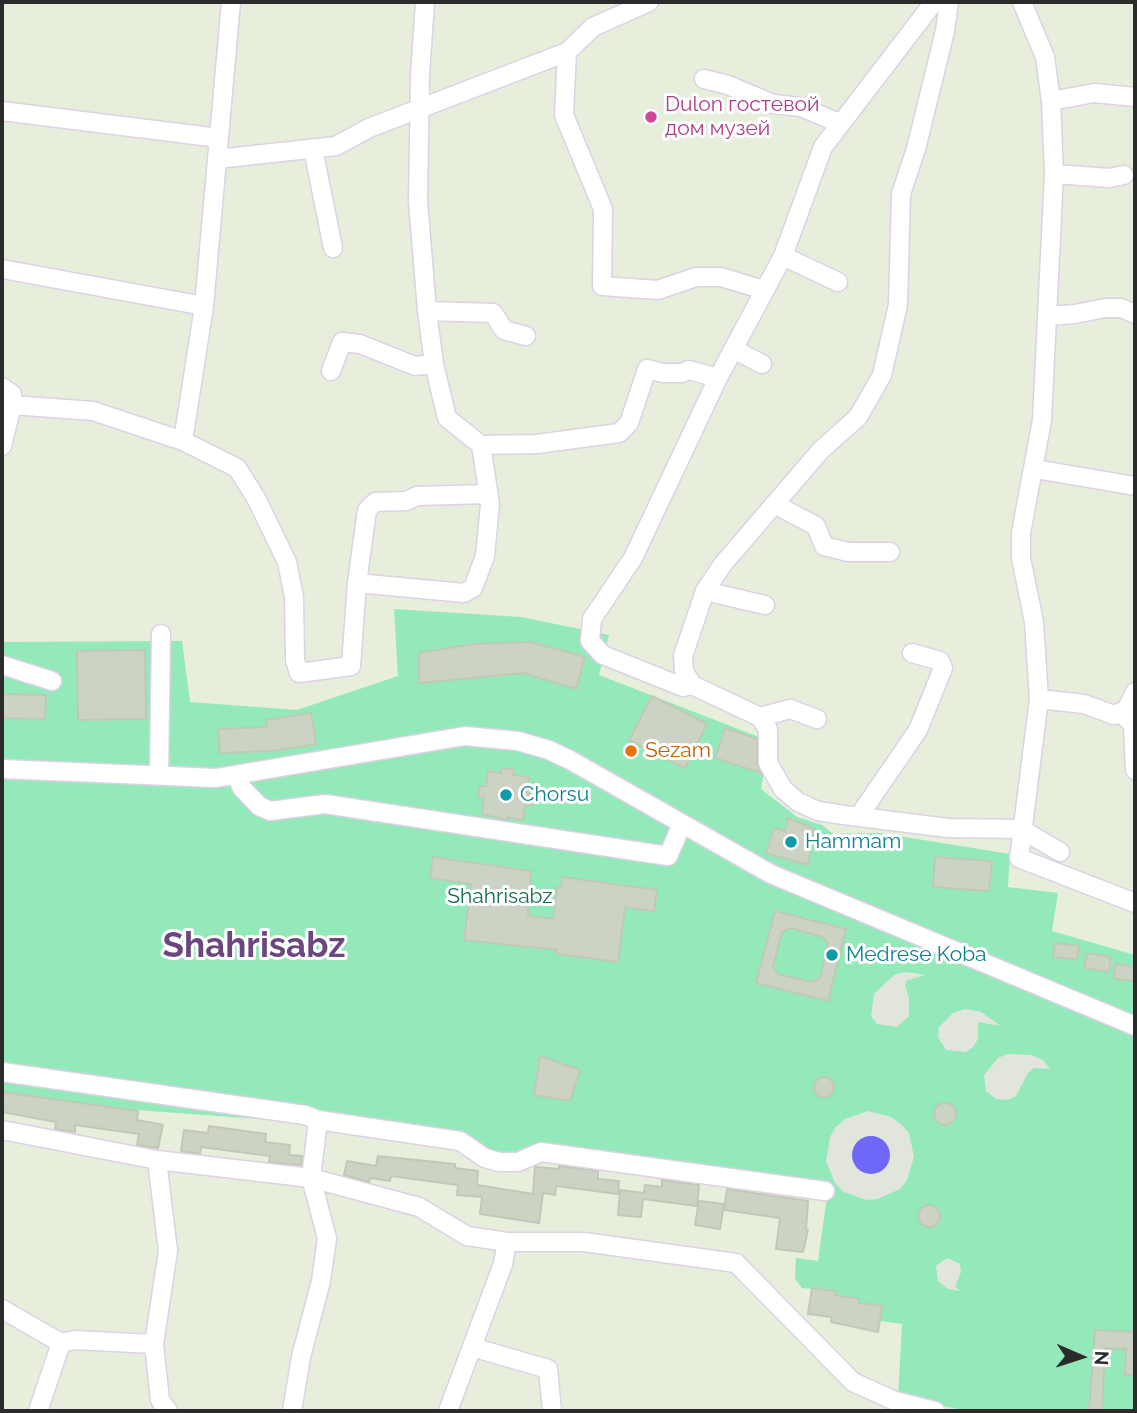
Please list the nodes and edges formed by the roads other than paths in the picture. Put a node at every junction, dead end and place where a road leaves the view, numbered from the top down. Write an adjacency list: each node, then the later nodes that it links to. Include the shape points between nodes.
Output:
1 (231, 2): 14 (street)
2 (425, 2): 12 (street)
3 (649, 2): 7 (street, via 593,27)
4 (934, 2): 13 (street)
5 (948, 2): 42 (street, via 945,31 901,194 898,306 882,374 858,417 821,450)
6 (1022, 2): 10 (street, via 1045,57)
7 (567, 52): 12 (street); 23 (street, via 564,115 603,209 602,286 658,290 696,276 721,277)
8 (704, 79): 13 (street)
9 (1135, 97): 10 (street, via 1094,93)
10 (1051, 102): 17 (street)
11 (2, 111): 14 (street)
12 (418, 111): 15 (street, via 369,128 336,146); 25 (street, via 418,201)
13 (839, 123): 20 (street, via 823,147)
14 (219, 138): 16 (street)
15 (313, 149): 16 (street); 19 (street)
16 (217, 159): 24 (street)
17 (1054, 174): 18 (street); 27 (street)
18 (1124, 175)
19 (333, 248)
20 (783, 256): 22 (street); 23 (street)
21 (2, 269): 24 (street)
22 (838, 282)
23 (764, 290): 29 (street)
24 (204, 306): 36 (street)
25 (427, 311): 28 (street, via 493,313 504,330); 31 (street)
26 (1135, 314): 27 (street, via 1105,308)
27 (1048, 316): 39 (street)
28 (526, 336)
29 (733, 349): 30 (street); 33 (street)
30 (762, 363)
31 (434, 364): 32 (street, via 415,366 360,344 342,342); 37 (street, via 447,418)
32 (331, 371)
33 (719, 377): 37 (street, via 689,370 663,373 647,369 629,423 619,433 537,444); 51 (street, via 639,546 592,619 590,641 603,655 683,687)
34 (2, 387): 35 (street, via 12,394)
35 (12, 405): 36 (street, via 93,411); 38 (street)
36 (183, 441): 44 (street, via 237,468 256,498 287,562 299,673 351,666)
37 (481, 445): 41 (street)
38 (2, 446)
39 (1035, 468): 40 (street); 53 (street, via 1021,533 1021,558 1034,622)
40 (1135, 486)
41 (488, 494): 44 (street, via 375,502 367,510); 44 (street, via 485,556 473,588 464,593)
42 (774, 504): 43 (street, via 816,526 824,546 848,552); 45 (street)
43 (890, 552)
44 (357, 583)
45 (705, 591): 46 (street); 51 (street, via 683,656)
46 (765, 605)
47 (161, 634): 59 (street)
48 (912, 653): 61 (street, via 940,661 943,668 918,730)
49 (2, 665): 50 (street)
50 (52, 681)
51 (692, 685): 55 (street)
52 (1135, 692): 54 (street, via 1126,710)
53 (1039, 699): 54 (street, via 1084,704 1114,715); 63 (street)
54 (1120, 712): 58 (street, via 1133,724)
55 (760, 717): 56 (street, via 790,709); 61 (street, via 768,729 768,763 783,789 818,811)
56 (817, 719)
57 (2, 769): 59 (street)
58 (1135, 770)
59 (159, 775): 60 (street)
60 (236, 775): 62 (street, via 465,736 492,737 550,750); 62 (street, via 251,797 270,811 325,804 668,856)
61 (859, 816): 63 (street, via 948,828)
62 (682, 824): 66 (street, via 771,874)
63 (1021, 829): 64 (street); 65 (street, via 1019,858)
64 (1060, 852)
65 (1135, 904)
66 (1135, 1026)
67 (2, 1072): 68 (street)
68 (318, 1120): 71 (street); 72 (street, via 460,1141 499,1162 518,1162 541,1152)
69 (2, 1130): 70 (street)
70 (157, 1160): 71 (street); 76 (street, via 168,1251)
71 (312, 1178): 73 (street, via 419,1207 467,1236); 80 (street, via 327,1238)
72 (825, 1191)
73 (507, 1242): 77 (street); 83 (street, via 584,1242 736,1263 853,1382 895,1401)
74 (2, 1309): 75 (street)
75 (61, 1343): 76 (street); 78 (street)
76 (154, 1344): 79 (street, via 160,1400)
77 (472, 1347): 81 (street); 82 (street, via 548,1369)
78 (38, 1411)
79 (168, 1411)
80 (292, 1411)
81 (448, 1411)
82 (552, 1411)
83 (935, 1411)

